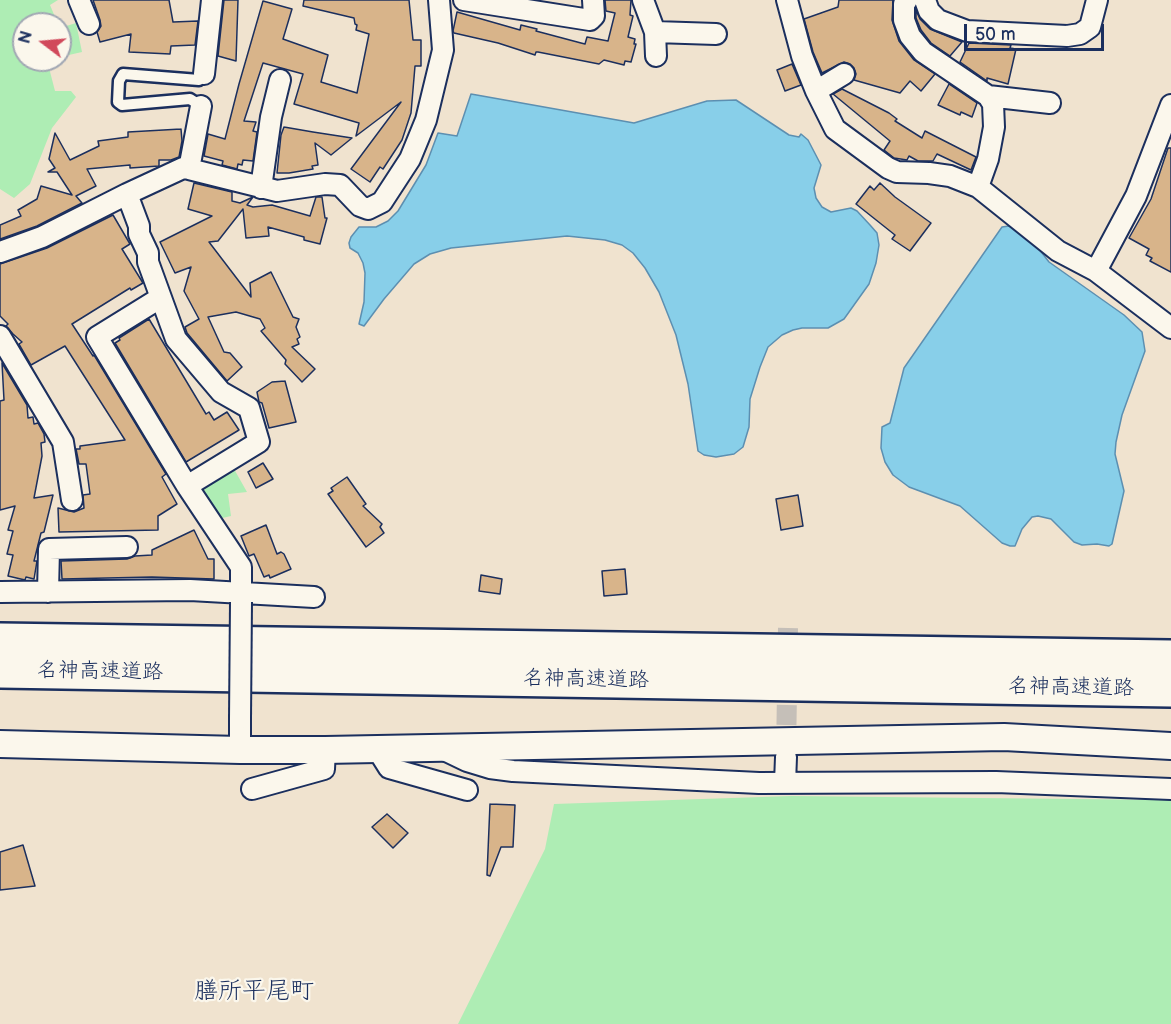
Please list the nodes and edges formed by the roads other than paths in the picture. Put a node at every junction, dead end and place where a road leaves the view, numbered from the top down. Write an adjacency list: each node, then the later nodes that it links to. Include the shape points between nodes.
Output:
1 (212, 0): 16 (street)
2 (439, 0): 25 (street, via 443,50 426,120 410,159 382,202 368,209 360,206 340,185)
3 (464, 0): 4 (street, via 590,20 594,16)
4 (593, 0)
5 (643, 0): 12 (street)
6 (787, 0): 18 (street)
7 (907, 0): 19 (street, via 904,20 910,36 923,52)
8 (925, 0): 9 (street, via 938,20 967,32 1067,36 1090,27)
9 (1097, 0)
10 (75, 4): 11 (street)
11 (89, 24)
12 (655, 33): 13 (street); 14 (street)
13 (716, 34)
14 (656, 56)
15 (844, 74): 18 (street)
16 (204, 75): 22 (lane, via 199,80 123,74 119,81 118,102 122,105 190,99)
17 (280, 80): 25 (street)
18 (816, 91): 24 (street, via 835,129 888,168 950,176)
19 (988, 96): 20 (street); 24 (street, via 993,104 994,127)
20 (1050, 104)
21 (1171, 105): 28 (street, via 1136,196)
22 (201, 106): 23 (street)
23 (189, 169): 25 (street); 26 (street, via 183,168)
24 (978, 187): 28 (street, via 1058,251)
25 (261, 188)
26 (127, 194): 27 (street, via 42,237); 29 (street)
27 (0, 252)
28 (1096, 271): 30 (street)
29 (160, 298): 32 (street, via 97,337); 32 (street, via 176,339 221,392 249,408 260,442)
30 (1171, 328)
31 (0, 336): 33 (street, via 63,442)
32 (187, 486): 37 (street, via 241,567)
33 (72, 500)
34 (127, 547): 36 (street, via 48,549)
35 (0, 592): 36 (street)
36 (48, 592): 37 (street, via 190,590)
37 (241, 597): 38 (street); 47 (street, bridge)
38 (314, 597)
39 (0, 640): 40 (highway, 名神高速道路)
40 (1171, 657)
41 (0, 671): 42 (highway, 名神高速道路)
42 (1171, 690)
43 (0, 744): 47 (street)
44 (1171, 746): 45 (street, via 981,737)
45 (439, 748): 46 (street); 50 (street, via 490,768)
46 (377, 749): 48 (street); 53 (street, via 389,768)
47 (240, 750): 48 (street)
48 (325, 750): 51 (street, via 324,769)
49 (786, 758): 50 (street)
50 (785, 783): 52 (street, via 996,782)
51 (252, 789)
52 (1171, 789)
53 (467, 790)

